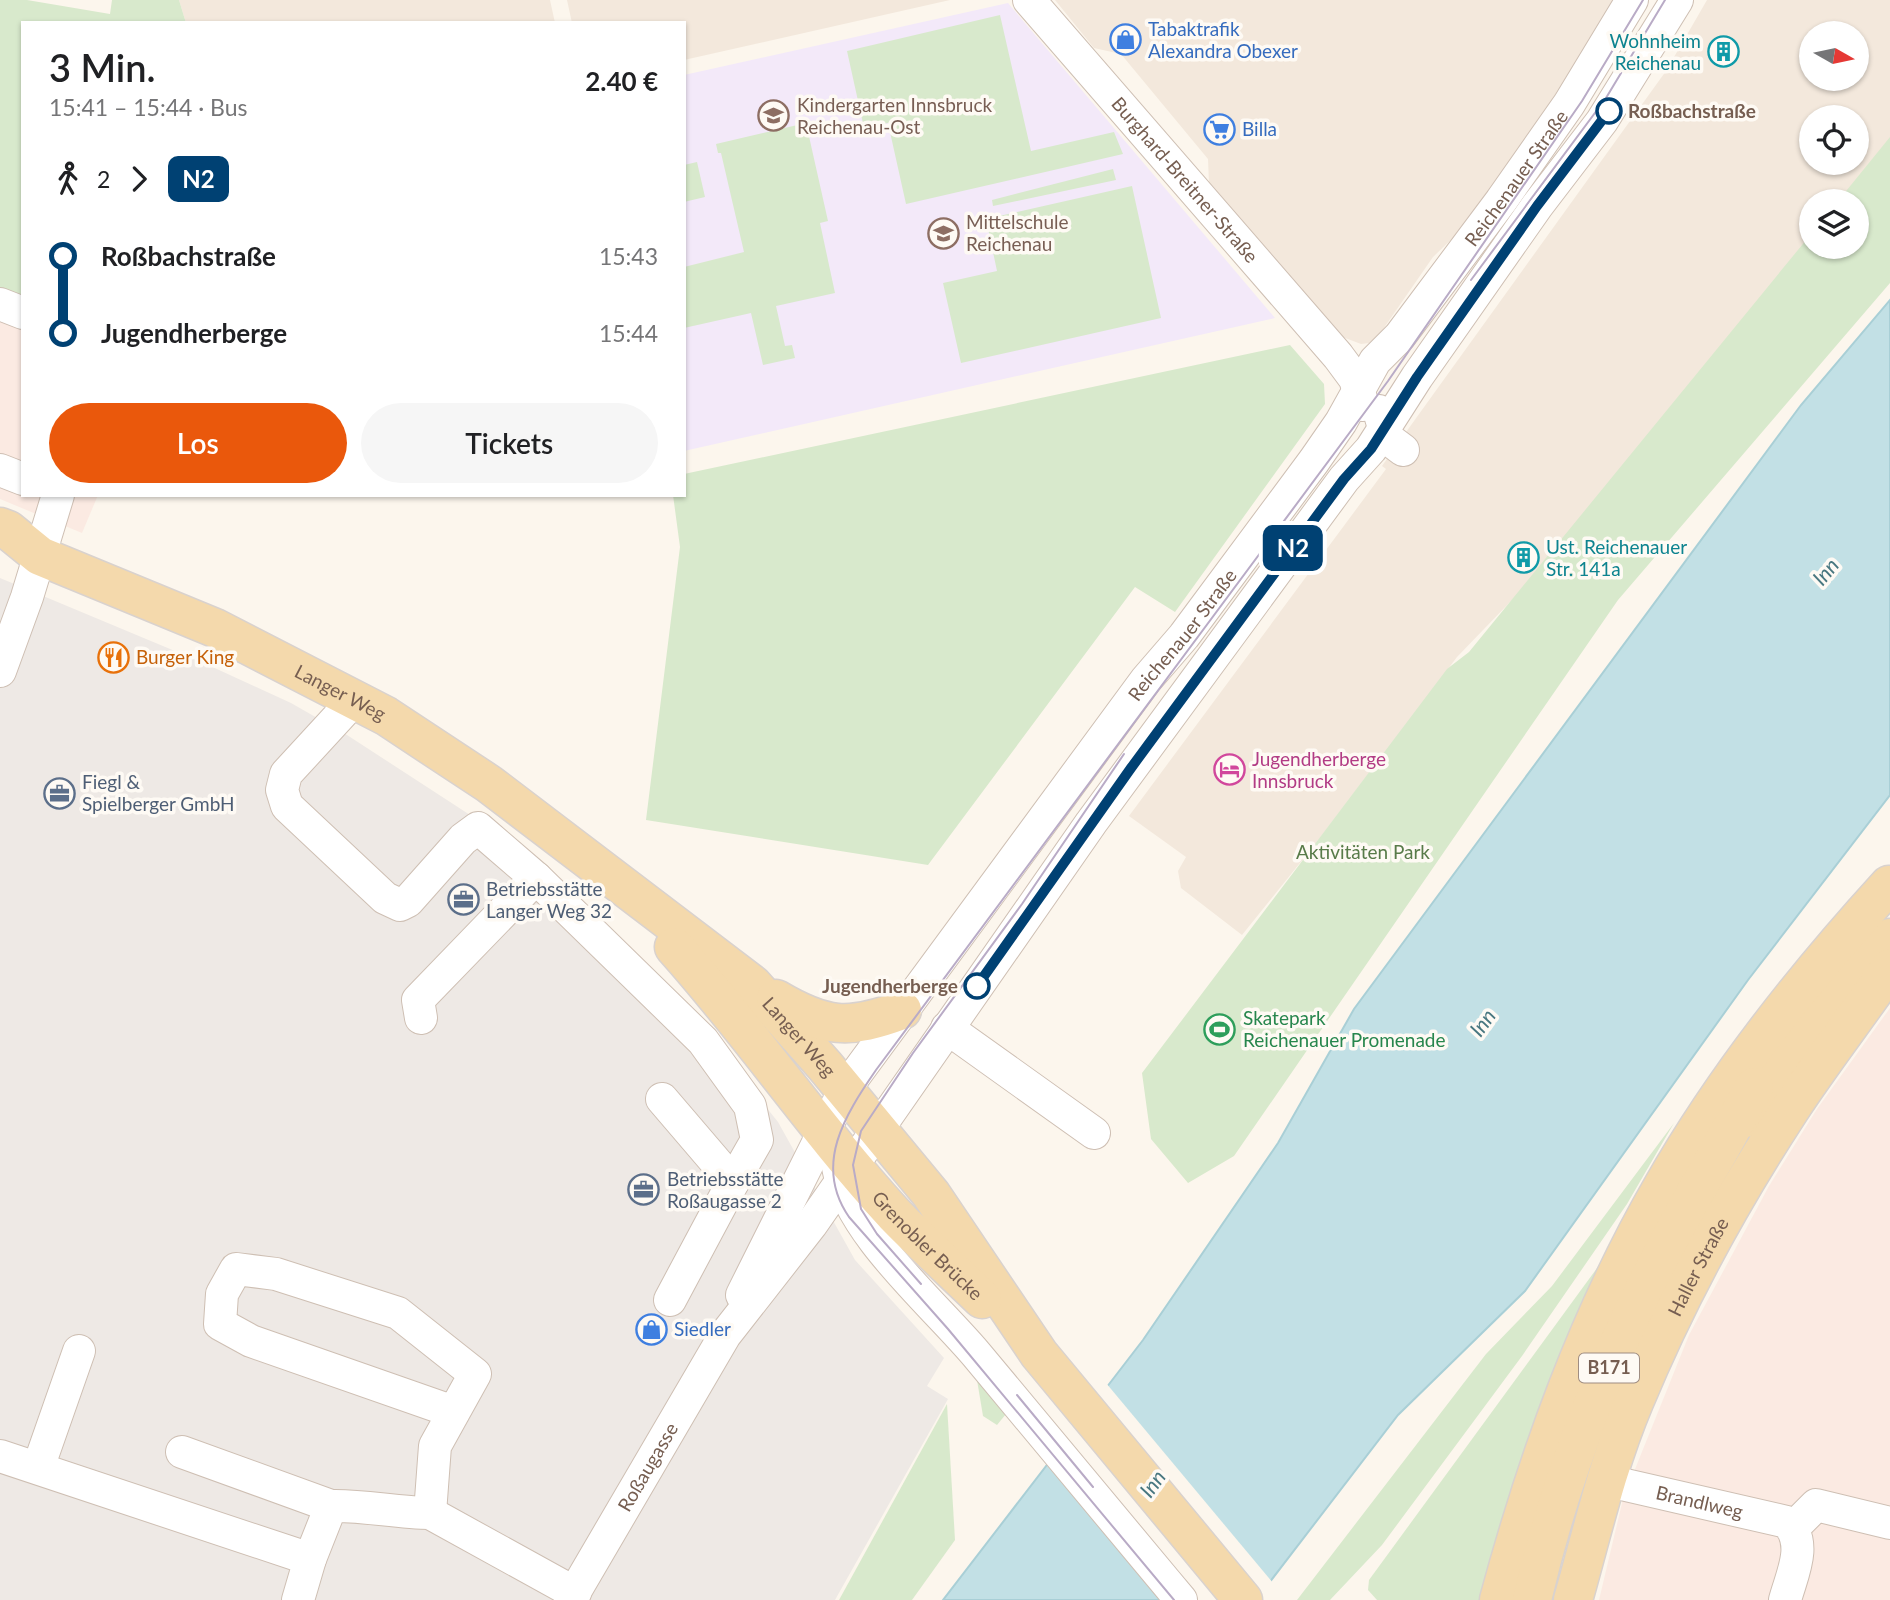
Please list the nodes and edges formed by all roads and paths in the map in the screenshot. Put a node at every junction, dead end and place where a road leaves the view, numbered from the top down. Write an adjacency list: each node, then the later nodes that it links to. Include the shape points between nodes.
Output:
1 (1029, 0): 7 (street, Burghard-Breitner-Straße)
2 (1632, 0): 6 (street, Reichenauer Straße, via 1539,146)
3 (1677, 0): 10 (street, Reichenauer Straße, via 1602,121 1537,206)
4 (0, 304): 5 (street)
5 (21, 312)
6 (1400, 336): 8 (street, Reichenauer Straße); 10 (street, via 1379,400)
7 (1341, 359): 8 (street); 9 (street, Burghard-Breitner-Straße)
8 (1375, 362): 9 (street, Reichenauer Straße)
9 (1360, 389): 13 (street, Burghard-Breitner-Straße, via 1363,429); 27 (street, Reichenauer Straße, via 1306,472)
10 (1393, 440): 13 (street, Reichenauer Straße)
11 (0, 470): 12 (street)
12 (21, 478)
13 (1344, 479): 29 (street, Reichenauer Straße)
14 (57, 497): 17 (street)
15 (0, 527): 17 (main road, Langer Weg)
16 (0, 554): 17 (main road, Langer Weg)
17 (40, 555): 18 (street); 19 (main road, Langer Weg, via 215,628)
18 (0, 671)
19 (355, 699): 20 (main road, Langer Weg, via 489,784); 21 (street, via 286,774 282,790 287,806 385,898 400,905 478,828)
20 (549, 829): 21 (street); 22 (main road, Langer Weg)
21 (527, 871): 28 (street, via 418,1000); 38 (street, via 703,1041 750,1106 757,1140)
22 (612, 878): 26 (main road, Langer Weg); 35 (main road, Langer Weg, via 725,1004)
23 (1890, 885): 36 (main road, Haller Straße / B171, via 1769,1059); 57 (main road, via 1758,1041 1663,1186 1560,1403)
24 (1890, 938): 36 (main road, Haller Straße / B171, via 1837,997)
25 (1890, 968): 47 (main road, Haller Straße / B171, via 1790,1110 1737,1195 1633,1402)
26 (752, 985): 27 (main road, via 797,1012 841,1025); 30 (main road, Langer Weg)
27 (902, 1010): 30 (street, Reichenauer Straße)
28 (421, 1018)
29 (947, 1028): 31 (street, Reichenauer Straße); 34 (street)
30 (845, 1089): 33 (main road, Langer Weg); 35 (street, Reichenauer Straße)
31 (903, 1091): 33 (street, Reichenauer Straße); 37 (street, via 906,1142)
32 (662, 1099): 38 (street)
33 (877, 1129): 35 (street, Reichenauer Straße); 37 (main road, Grenobler Brücke)
34 (1094, 1133)
35 (838, 1155): 40 (street, Roßaugasse, via 758,1260); 40 (street, Roßaugasse, via 811,1225); 42 (main road, Grenobler Brücke); 55 (street, via 864,1228)
36 (1716, 1158): 58 (main road, Haller Straße / B171, via 1647,1285 1592,1406)
37 (916, 1176): 42 (main road, Grenobler Brücke)
38 (733, 1182): 39 (street)
39 (670, 1300)
40 (725, 1335): 53 (street, Roßaugasse)
41 (79, 1351): 46 (street)
42 (1039, 1354): 56 (main road, Grenobler Brücke)
43 (454, 1412): 43 (street, via 475,1374 398,1313 276,1274 236,1269 222,1294 220,1324 251,1341); 49 (street, via 435,1446)
44 (182, 1452): 48 (street)
45 (0, 1456): 46 (street)
46 (38, 1468): 52 (street)
47 (1604, 1480): 51 (street, Brandlweg, via 1775,1517 1787,1522); 59 (main road, Haller Straße / B171)
48 (331, 1506): 49 (street, via 370,1505); 52 (street)
49 (430, 1513): 53 (street)
50 (1890, 1523): 51 (street, via 1816,1505)
51 (1796, 1539): 60 (street)
52 (310, 1559): 54 (street)
53 (572, 1596)
54 (298, 1600)
55 (1181, 1600)
56 (1243, 1600)
57 (1499, 1600)
58 (1532, 1600)
59 (1573, 1600)
60 (1785, 1600)

